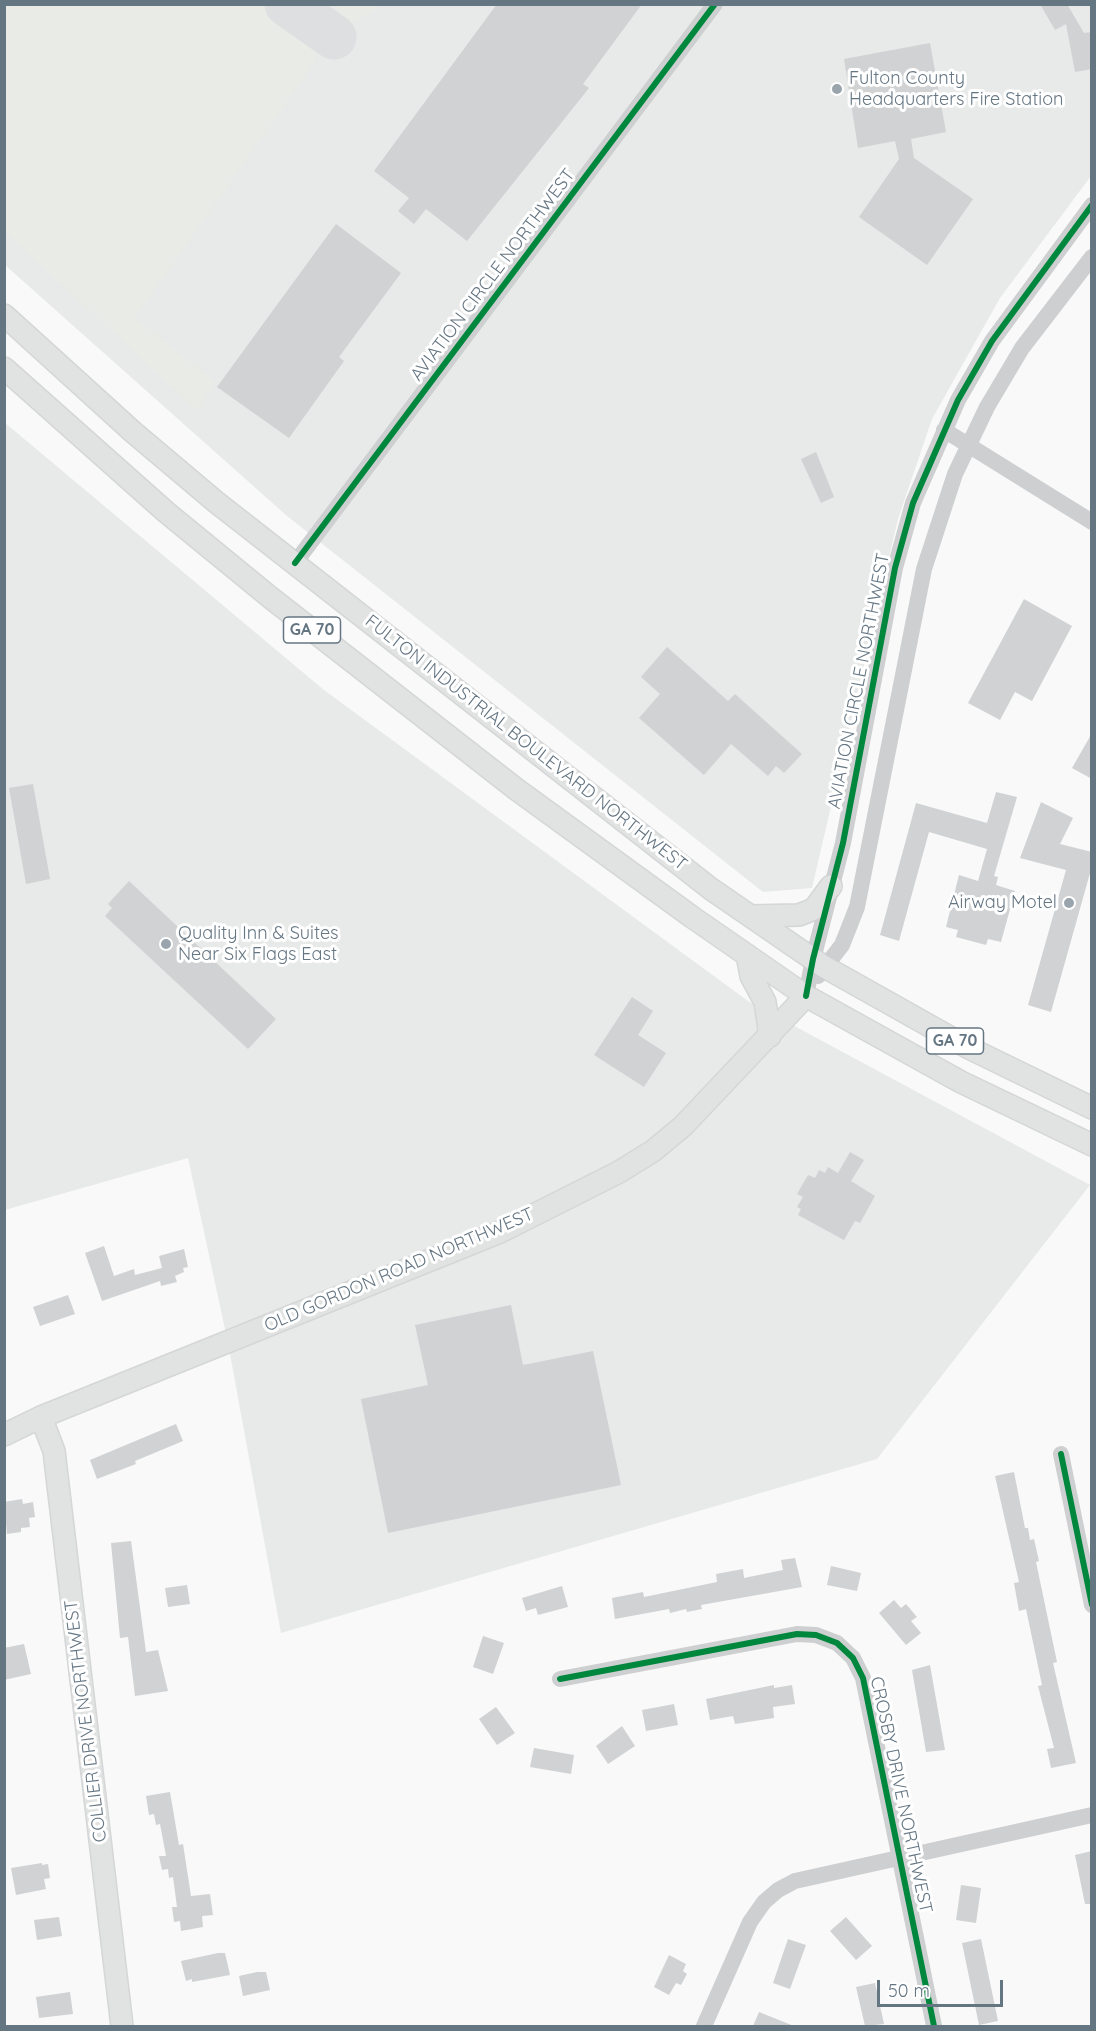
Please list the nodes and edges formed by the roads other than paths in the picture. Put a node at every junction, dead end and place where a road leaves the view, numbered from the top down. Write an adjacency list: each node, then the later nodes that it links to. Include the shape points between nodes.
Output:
1 (715, 4): 9 (street, AVIATION CIRCLE NORTHWEST)
2 (1092, 205): 6 (street, AVIATION CIRCLE NORTHWEST, via 992,341)
3 (1092, 256): 7 (street, AVIATION CIRCLE NORTHWEST, via 1022,348)
4 (4, 315): 9 (main road, FULTON INDUSTRIAL BOULEVARD NORTHWEST / GA 70, via 133,432)
5 (4, 368): 12 (main road, FULTON INDUSTRIAL BOULEVARD NORTHWEST / GA 70, via 166,512 271,598 563,825)
6 (944, 430): 7 (street); 10 (street, AVIATION CIRCLE NORTHWEST, via 913,503 894,568 875,685)
7 (968, 444): 8 (street); 13 (street, AVIATION CIRCLE NORTHWEST, via 924,569 856,907 842,945)
8 (1092, 522)
9 (295, 563): 11 (main road, FULTON INDUSTRIAL BOULEVARD NORTHWEST / GA 70, via 702,882)
10 (831, 886): 11 (main road, via 814,909 799,915); 13 (street, AVIATION CIRCLE NORTHWEST)
11 (751, 916): 13 (main road, FULTON INDUSTRIAL BOULEVARD NORTHWEST / GA 70)
12 (747, 955): 14 (main road, FULTON INDUSTRIAL BOULEVARD NORTHWEST / GA 70); 15 (main road, via 751,976 765,1002)
13 (818, 962): 14 (street, AVIATION CIRCLE NORTHWEST); 16 (main road, FULTON INDUSTRIAL BOULEVARD NORTHWEST / GA 70, via 969,1048)
14 (806, 996): 15 (main road, OLD GORDON ROAD NORTHWEST); 17 (main road, FULTON INDUSTRIAL BOULEVARD NORTHWEST / GA 70, via 961,1082)
15 (770, 1036): 18 (main road, OLD GORDON ROAD NORTHWEST, via 682,1126 620,1172 500,1232)
16 (1092, 1107)
17 (1092, 1145)
18 (41, 1416): 19 (main road, OLD GORDON ROAD NORTHWEST); 26 (main road, COLLIER DRIVE NORTHWEST, via 54,1451)
19 (4, 1435)
20 (1061, 1454): 21 (street)
21 (1088, 1570): 22 (street)
22 (1092, 1605)
23 (560, 1679): 25 (street, CROSBY DRIVE NORTHWEST, via 797,1634 816,1635 837,1643 853,1658 863,1678)
24 (1092, 1815): 25 (street)
25 (899, 1858): 27 (street, via 795,1881 764,1902 750,1922); 28 (street, CROSBY DRIVE NORTHWEST)
26 (122, 2026)
27 (704, 2026)
28 (934, 2026)

